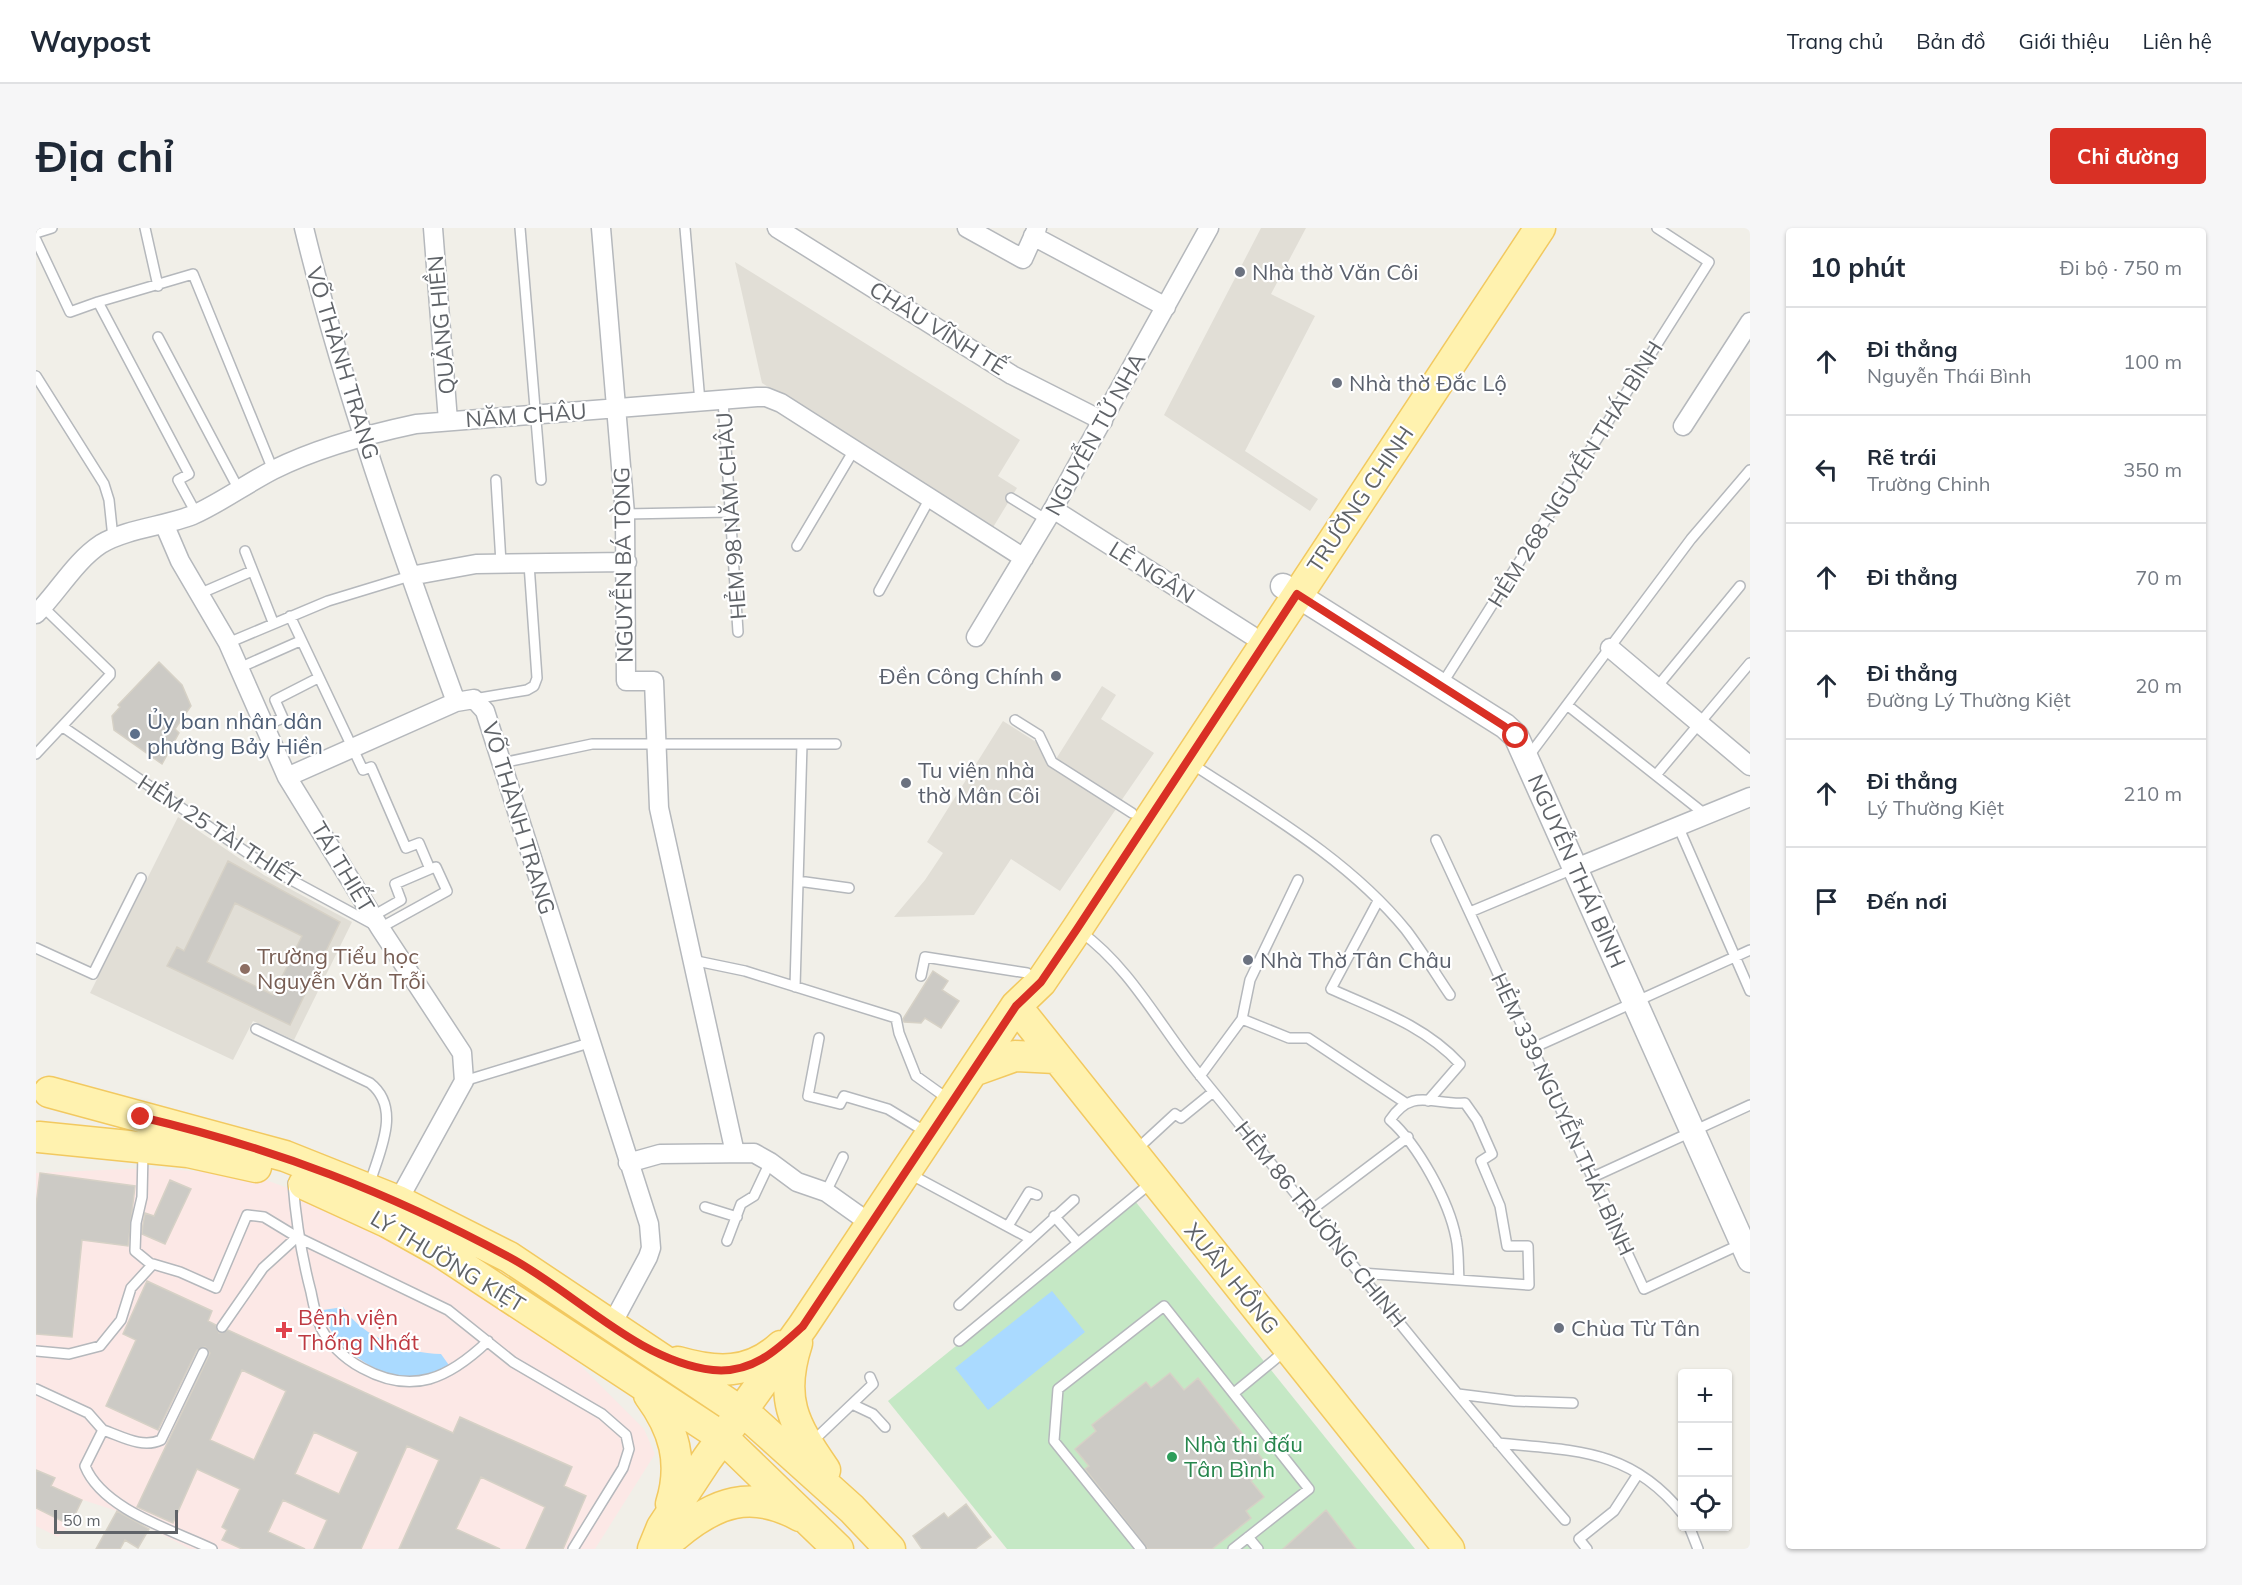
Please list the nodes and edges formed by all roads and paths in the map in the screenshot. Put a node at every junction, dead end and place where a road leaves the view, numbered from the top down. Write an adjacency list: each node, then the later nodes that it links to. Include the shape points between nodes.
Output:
1 (52, 228): 15 (lane)
2 (145, 228): 17 (lane)
3 (304, 228): 30 (street, VÕ THÀNH TRANG, via 318,288)
4 (433, 228): 27 (street, QUẢNG HIỀN)
5 (520, 228): 26 (lane)
6 (601, 228): 25 (street, NGUYỄN BÁ TÒNG)
7 (685, 228): 24 (lane)
8 (777, 228): 28 (street, CHÂU VĨNH TẾ, via 1012,375)
9 (967, 228): 14 (street, via 1023,260)
10 (1209, 228): 19 (street, NGUYỄN TỬ NHA)
11 (1520, 228): 54 (main road, TRƯỜNG CHINH)
12 (1540, 228): 54 (main road, TRƯỜNG CHINH)
13 (1657, 228): 69 (lane, HẺM 268 NGUYỄN THÁI BÌNH, via 1709,262)
14 (1035, 232): 19 (street)
15 (36, 233)
16 (36, 240): 18 (lane, via 70,312)
17 (158, 286): 18 (lane); 32 (lane, via 193,274)
18 (98, 302): 40 (lane, via 189,474 178,480)
19 (1166, 307): 28 (street, NGUYỄN TỬ NHA)
20 (1750, 322): 29 (street)
21 (158, 337): 36 (lane)
22 (36, 376): 44 (lane, via 104,484)
23 (723, 400): 24 (street, NĂM CHÂU); 31 (street, NĂM CHÂU, via 775,399); 39 (lane, HẺM 98 NĂM CHÂU)
24 (700, 402): 25 (street, NĂM CHÂU)
25 (616, 408): 26 (street, NĂM CHÂU); 41 (street, NGUYỄN BÁ TÒNG)
26 (536, 415): 27 (street, NĂM CHÂU); 35 (lane)
27 (448, 421): 30 (street, NĂM CHÂU, via 416,424)
28 (1103, 421): 42 (street, NGUYỄN TỬ NHA)
29 (1683, 426)
30 (365, 437): 32 (street, NĂM CHÂU); 52 (street, VÕ THÀNH TRANG)
31 (854, 450): 37 (street, NĂM CHÂU); 45 (lane)
32 (273, 470): 36 (street, NĂM CHÂU)
33 (1750, 470): 65 (lane, via 1691,539)
34 (496, 480): 49 (lane)
35 (541, 480)
36 (238, 488): 40 (street, NĂM CHÂU)
37 (930, 498): 47 (street, NĂM CHÂU); 55 (lane)
38 (1011, 498): 42 (lane)
39 (730, 512): 41 (lane); 60 (lane, HẺM 98 NĂM CHÂU)
40 (196, 513): 43 (street, NĂM CHÂU)
41 (625, 514): 48 (street, NGUYỄN BÁ TÒNG)
42 (1050, 514): 47 (street, NGUYỄN TỬ NHA); 61 (street, LÊ NGÂN)
43 (165, 526): 44 (street, NĂM CHÂU); 56 (street, TÁI THIẾT)
44 (114, 538): 57 (street, NĂM CHÂU, via 90,552)
45 (797, 546)
46 (244, 551): 51 (lane)
47 (1024, 558): 62 (street, NGUYỄN TỬ NHA)
48 (627, 562): 50 (street); 77 (street, NGUYỄN BÁ TÒNG, via 626,681 654,681)
49 (501, 563): 50 (street); 52 (street, via 457,565)
50 (529, 564): 71 (lane, via 537,678 534,686)
51 (252, 571): 56 (lane); 59 (lane)
52 (410, 576): 58 (lane); 71 (street, VÕ THÀNH TRANG)
53 (1740, 586): 70 (lane)
54 (1290, 590): 61 (main road, TRƯỜNG CHINH); 69 (street, NGUYỄN THÁI BÌNH); 83 (main road, TRƯỜNG CHINH)
55 (879, 591)
56 (199, 594): 64 (street, TÁI THIẾT)
57 (40, 611): 76 (lane, via 110,672)
58 (290, 616): 59 (lane); 63 (lane)
59 (273, 622): 64 (lane)
60 (738, 632)
61 (1251, 635): 90 (main road, TRƯỜNG CHINH)
62 (976, 637)
63 (300, 641): 67 (lane); 68 (lane)
64 (228, 643): 67 (street, TÁI THIẾT)
65 (1610, 648): 70 (street); 72 (lane)
66 (1750, 663): 74 (lane)
67 (239, 668): 75 (street, TÁI THIẾT)
68 (318, 678): 75 (lane, via 274,700 283,718); 80 (lane)
69 (1441, 686): 82 (street, NGUYỄN THÁI BÌNH, via 1510,730)
70 (1657, 687): 74 (street)
71 (465, 700): 80 (street); 84 (street, VÕ THÀNH TRANG, via 485,711)
72 (1567, 705): 82 (lane); 86 (lane)
73 (1015, 720): 90 (lane, via 1039,735 1052,762)
74 (1700, 723): 85 (street); 86 (lane)
75 (264, 726): 87 (street, TÁI THIẾT)
76 (63, 727): 81 (lane); 101 (lane, HẺM 25 TÀI THIẾT, via 271,869)
77 (656, 743): 78 (lane); 84 (lane, via 592,744); 106 (street, NGUYỄN BÁ TÒNG, via 659,808)
78 (802, 744): 79 (lane); 97 (lane)
79 (836, 744)
80 (354, 747): 87 (street); 94 (lane, via 363,770 371,767 406,848 419,843)
81 (36, 754)
82 (1528, 758): 93 (street, NGUYỄN THÁI BÌNH)
83 (1188, 761): 90 (main road, TRƯỜNG CHINH); 99 (lane, via 1307,841)
84 (502, 762): 117 (street, VÕ THÀNH TRANG)
85 (1750, 766)
86 (1656, 775): 89 (lane)
87 (287, 777): 101 (street, TÁI THIẾT)
88 (1750, 797): 89 (street)
89 (1706, 815): 91 (street)
90 (1139, 818): 102 (main road, TRƯỜNG CHINH); 107 (main road, TRƯỜNG CHINH)
91 (1678, 826): 93 (street); 105 (lane)
92 (1436, 840): 100 (lane, HẺM 339 NGUYỄN THÁI BÌNH)
93 (1576, 868): 100 (lane); 112 (street, NGUYỄN THÁI BÌNH)
94 (430, 869): 101 (lane, via 395,884 401,900); 101 (lane, via 436,867 447,891)
95 (141, 878): 103 (lane, via 93,974)
96 (1298, 880): 114 (lane, via 1250,980)
97 (798, 881): 98 (lane); 109 (lane)
98 (849, 888)
99 (1378, 901): 111 (lane, via 1406,930); 125 (lane, via 1331,989 1415,1027 1443,1046 1460,1064)
100 (1470, 912): 118 (lane, HẺM 339 NGUYỄN THÁI BÌNH)
101 (376, 922): 122 (street, TÁI THIẾT, via 462,1053)
102 (1077, 929): 113 (main road, TRƯỜNG CHINH, via 1041,982); 121 (lane, HẺM 86 TRƯỜNG CHINH, via 1110,957)
103 (36, 948)
104 (1750, 951): 105 (lane)
105 (1735, 957): 110 (lane); 112 (lane)
106 (692, 959): 109 (lane); 134 (street, NGUYỄN BÁ TÒNG)
107 (1027, 973): 108 (lane, via 925,957); 113 (main road, TRƯỜNG CHINH)
108 (921, 976)
109 (795, 987): 126 (lane, via 896,1018 916,1076)
110 (1750, 991)
111 (1450, 995)
112 (1634, 1000): 118 (lane); 129 (street, NGUYỄN THÁI BÌNH)
113 (1016, 1006): 119 (main road, XUÂN HỒNG); 120 (main road, TRƯỜNG CHINH)
114 (1242, 1018): 121 (lane); 127 (lane, via 1289,1038 1308,1038)
115 (256, 1029): 143 (lane, via 370,1083 382,1095 388,1111 387,1123)
116 (819, 1038): 130 (lane, via 808,1096 840,1104 844,1096 888,1109)
117 (589, 1043): 122 (lane); 138 (street, VÕ THÀNH TRANG)
118 (1533, 1048): 140 (lane, HẺM 339 NGUYỄN THÁI BÌNH)
119 (1055, 1058): 120 (main road, via 1015,1056); 135 (main road, XUÂN HỒNG)
120 (973, 1071): 126 (main road, TRƯỜNG CHINH)
121 (1200, 1076): 124 (lane, HẺM 86 TRƯỜNG CHINH)
122 (464, 1081): 147 (street)
123 (43, 1086): 132 (main road, via 54,1112); 143 (main road, LÝ THƯỜNG KIỆT, via 285,1156)
124 (1213, 1092): 135 (lane, via 1180,1118 1175,1114); 149 (lane, HẺM 86 TRƯỜNG CHINH)
125 (1428, 1101): 127 (lane); 161 (lane, via 1465,1103 1477,1120 1492,1154 1481,1161 1500,1206 1507,1246 1528,1246 1529,1285)
126 (952, 1102): 130 (main road, TRƯỜNG CHINH)
127 (1404, 1102): 131 (lane, via 1390,1120)
128 (1750, 1105): 129 (lane)
129 (1692, 1131): 140 (lane); 158 (street, NGUYỄN THÁI BÌNH)
130 (931, 1134): 139 (main road, TRƯỜNG CHINH)
131 (1407, 1137): 149 (lane); 161 (lane, via 1451,1220 1457,1238)
132 (38, 1138): 133 (main road, LÝ THƯỜNG KIỆT)
133 (143, 1147): 141 (main road, LÝ THƯỜNG KIỆT, via 227,1159); 159 (lane, via 135,1251)
134 (735, 1153): 137 (street, via 754,1154); 138 (street, via 660,1154)
135 (1132, 1153): 142 (main road, XUÂN HỒNG)
136 (843, 1157): 144 (lane)
137 (770, 1162): 144 (street, via 797,1182); 151 (lane, via 754,1196 741,1204)
138 (628, 1164): 163 (street, VÕ THÀNH TRANG, via 649,1224 651,1248)
139 (906, 1172): 152 (main road, TRƯỜNG CHINH); 153 (lane)
140 (1593, 1177): 158 (lane, HẺM 339 NGUYỄN THÁI BÌNH, via 1644,1289)
141 (293, 1179): 154 (lane); 174 (main road, LÝ THƯỜNG KIỆT, via 440,1251)
142 (1154, 1181): 157 (lane); 168 (main road, XUÂN HỒNG)
143 (368, 1188): 147 (main road, LÝ THƯỜNG KIỆT)
144 (826, 1192): 152 (street)
145 (1037, 1195): 153 (lane, via 1029,1192)
146 (1074, 1200): 150 (lane)
147 (398, 1201): 163 (main road, LÝ THƯỜNG KIỆT, via 530,1268)
148 (705, 1207): 151 (lane)
149 (1310, 1211): 160 (lane, HẺM 86 TRƯỜNG CHINH)
150 (1054, 1216): 155 (lane); 157 (lane)
151 (736, 1217): 156 (lane)
152 (871, 1224): 164 (main road, TRƯỜNG CHINH)
153 (1008, 1226): 155 (lane)
154 (297, 1237): 159 (lane, via 264,1217 247,1215 216,1288); 165 (lane, via 262,1268); 166 (lane, via 448,1310); 166 (lane, via 319,1324 344,1359 370,1373 408,1383 438,1377 464,1364)
155 (1029, 1238): 162 (lane)
156 (727, 1242)
157 (1078, 1243): 167 (lane)
158 (1746, 1251)
159 (152, 1265): 169 (lane, via 131,1288 120,1320 100,1346 69,1354)
160 (1360, 1273): 161 (lane); 177 (lane, HẺM 86 TRƯỜNG CHINH)
161 (1459, 1280)
162 (959, 1305)
163 (612, 1324): 170 (main road, LÝ THƯỜNG KIỆT)
164 (803, 1326): 170 (main road, via 763,1360 736,1370 696,1367); 181 (main road, TRƯỜNG CHINH); 186 (main road, via 792,1358 788,1398)
165 (222, 1327)
166 (488, 1341): 196 (lane, via 513,1362 602,1414 629,1441 623,1468)
167 (959, 1341)
168 (1288, 1348): 176 (lane); 202 (main road, XUÂN HỒNG)
169 (36, 1351)
170 (653, 1352): 172 (main road)
171 (203, 1353): 183 (lane, via 161,1440 142,1444)
172 (690, 1377): 179 (main road); 181 (main road)
173 (870, 1377): 180 (lane, via 873,1384)
174 (643, 1387): 179 (main road, LÝ THƯỜNG KIỆT); 194 (main road, via 668,1424 678,1457 676,1486)
175 (36, 1389): 183 (lane, via 88,1413)
176 (1234, 1393): 193 (lane, via 1309,1489); 199 (lane, via 1164,1306 1058,1389 1054,1442)
177 (1458, 1394): 178 (lane); 185 (lane, HẺM 86 TRƯỜNG CHINH)
178 (1572, 1403)
179 (671, 1404): 184 (main road, LÝ THƯỜNG KIỆT)
180 (854, 1405): 182 (lane, via 873,1414); 186 (lane, via 850,1404)
181 (747, 1415): 184 (main road, TRƯỜNG CHINH); 189 (main road)
182 (885, 1427)
183 (103, 1430): 195 (lane, via 85,1467 90,1479 111,1500)
184 (729, 1442): 191 (main road, LÝ THƯỜNG KIỆT); 194 (main road, TRƯỜNG CHINH)
185 (1498, 1443): 187 (lane, via 1592,1453 1626,1465); 190 (lane, HẺM 86 TRƯỜNG CHINH)
186 (808, 1446): 189 (main road)
187 (1638, 1474): 188 (lane); 203 (lane, via 1614,1511 1579,1539)
188 (1678, 1507)
189 (852, 1509): 198 (main road)
190 (1565, 1520)
191 (811, 1522): 194 (main road, via 769,1503 737,1502 707,1512); 197 (main road, LÝ THƯỜNG KIỆT)
192 (1691, 1531): 204 (lane)
193 (1248, 1537): 200 (lane); 201 (lane)
194 (663, 1540)
195 (212, 1549)
196 (573, 1549)
197 (838, 1549)
198 (890, 1549)
199 (1141, 1549)
200 (1233, 1549)
201 (1258, 1549)
202 (1449, 1549)
203 (1587, 1549)
204 (1698, 1549)

